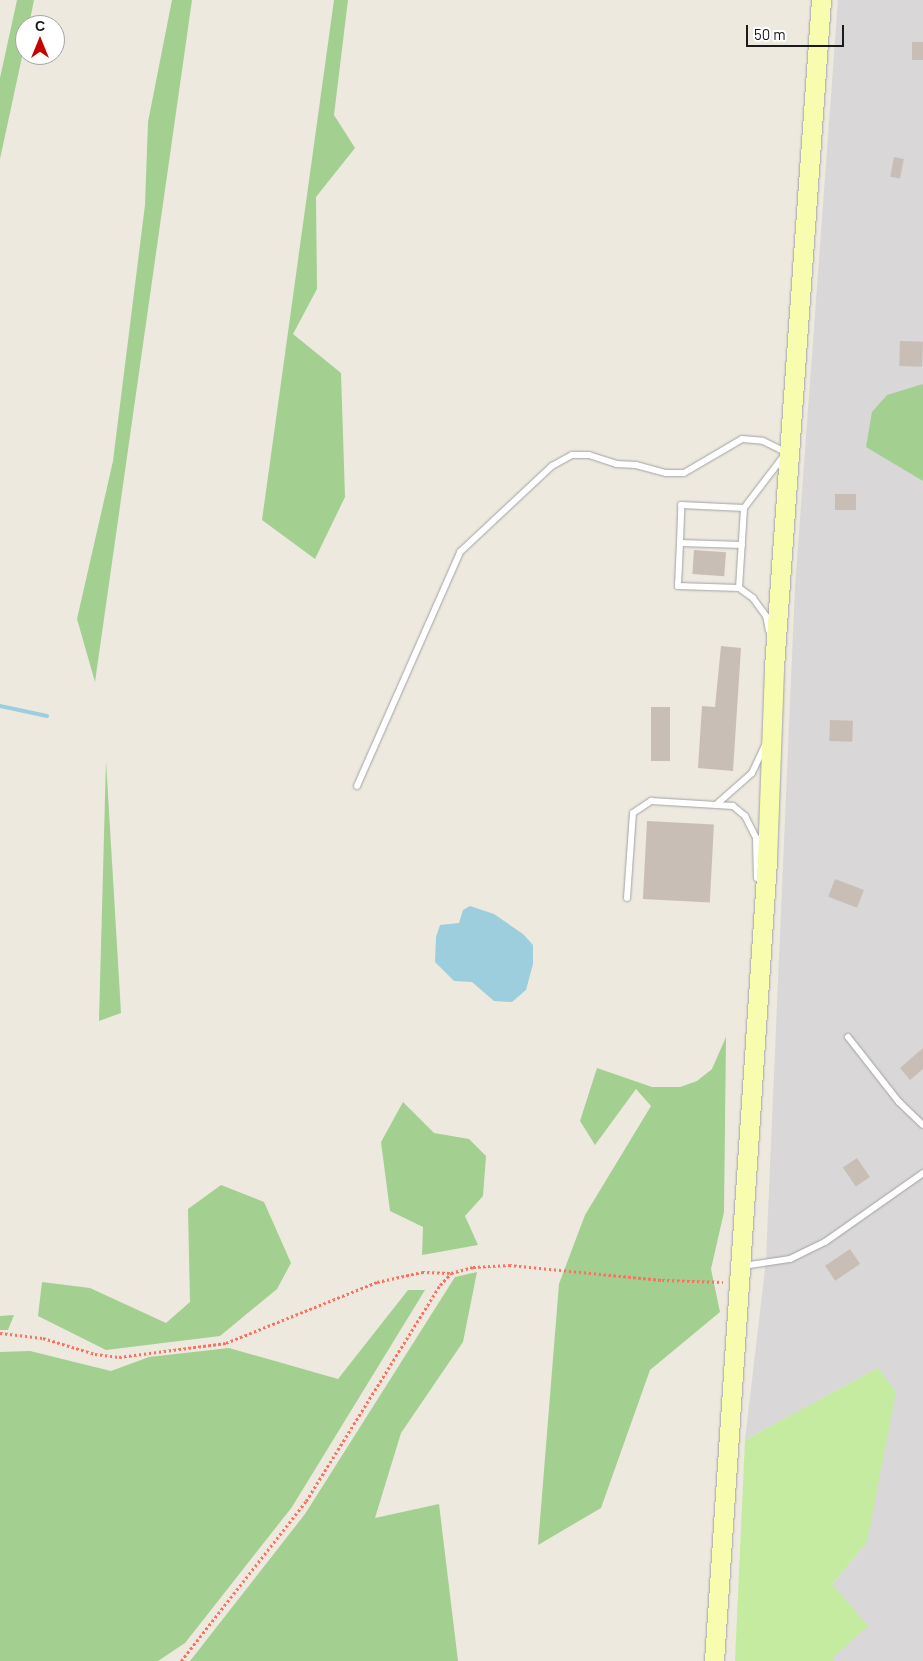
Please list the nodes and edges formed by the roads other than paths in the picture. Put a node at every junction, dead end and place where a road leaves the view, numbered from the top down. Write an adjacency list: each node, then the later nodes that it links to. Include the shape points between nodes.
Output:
1 (821, 0): 2 (main road)
2 (792, 430): 3 (lane); 8 (main road)
3 (786, 452): 4 (lane); 10 (lane, via 763,441 742,439 684,473 616,464 590,454 572,455 552,466 460,552)
4 (744, 508): 5 (lane, via 681,505); 6 (lane)
5 (680, 543): 6 (lane); 7 (lane, via 678,586)
6 (742, 545): 7 (lane)
7 (739, 588): 8 (lane, via 753,598 766,616)
8 (774, 667): 9 (main road)
9 (772, 710): 11 (lane, via 766,743 752,772); 13 (main road)
10 (357, 786)
11 (718, 803): 12 (lane, via 651,801 633,813); 13 (lane, via 733,806 745,816 756,838)
12 (628, 898)
13 (760, 958): 17 (main road)
14 (848, 1037): 15 (lane, via 899,1102)
15 (923, 1124)
16 (923, 1172): 17 (lane, via 825,1242 790,1259)
17 (740, 1274): 18 (main road)
18 (714, 1661)

